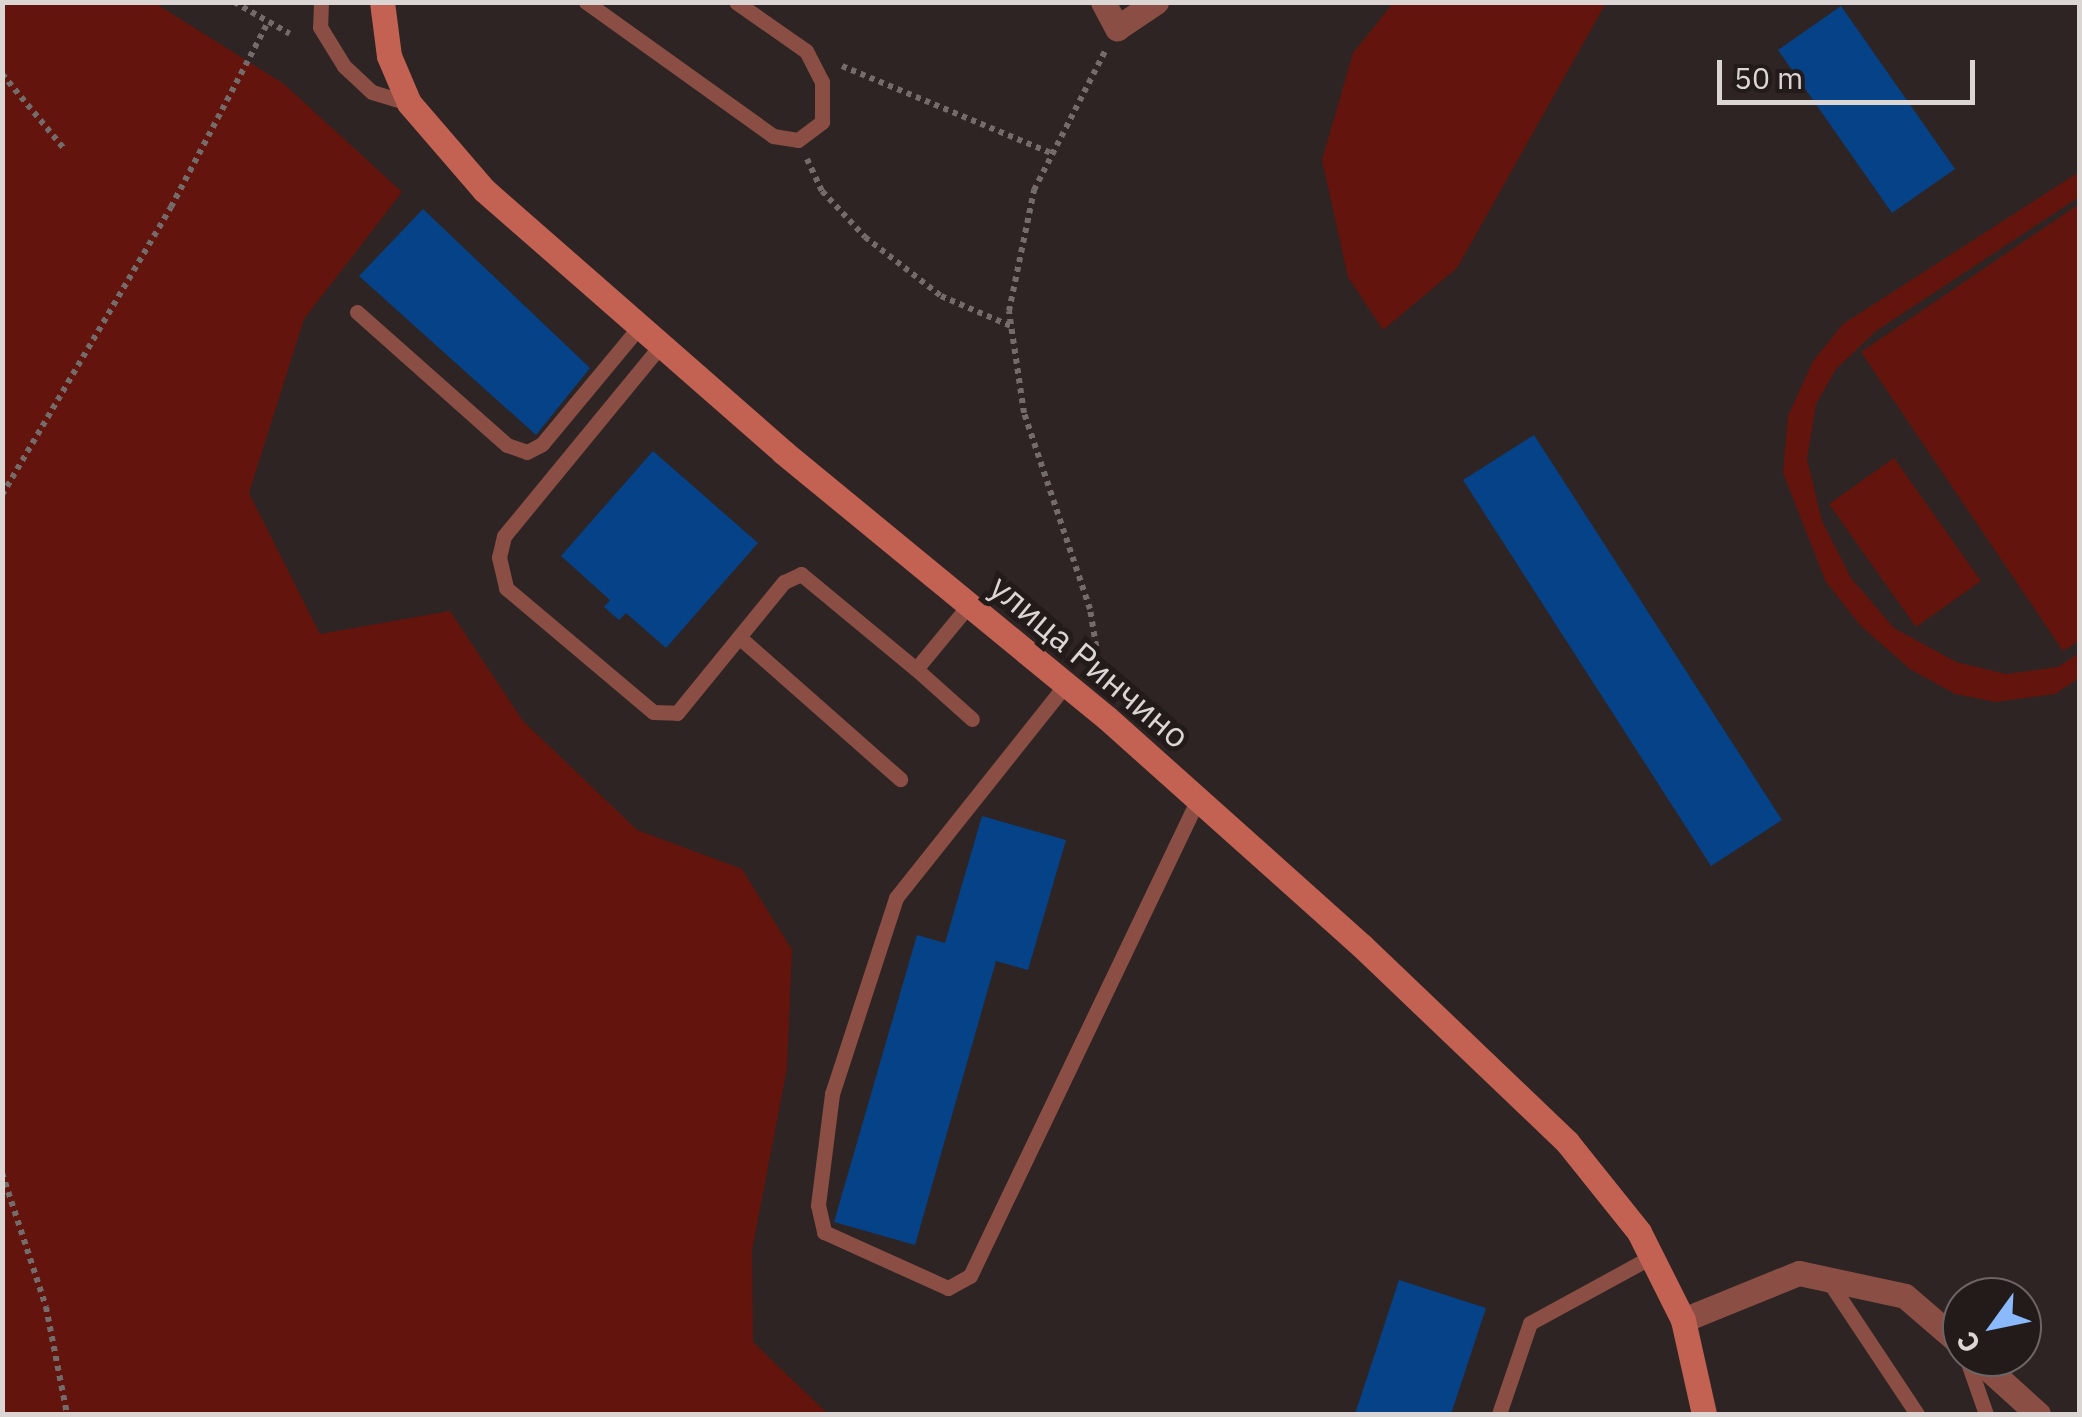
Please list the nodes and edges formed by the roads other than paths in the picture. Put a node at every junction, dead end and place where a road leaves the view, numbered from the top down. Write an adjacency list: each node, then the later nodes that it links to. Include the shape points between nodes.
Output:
1 (321, 2): 7 (lane, via 320,27 344,66 372,92)
2 (382, 2): 7 (street, улица Ринчино, via 389,56)
3 (586, 2): 4 (lane, via 773,136 798,140 822,122 822,82 806,52)
4 (736, 2)
5 (1103, 2): 6 (street, via 1117,28)
6 (1156, 2)
7 (409, 103): 9 (street, улица Ринчино, via 484,190)
8 (357, 312): 9 (lane, via 508,445 527,452 542,444)
9 (639, 326): 10 (street, улица Ринчино)
10 (661, 345): 11 (street, улица Ринчино); 12 (lane, via 504,536 498,557 506,588 663,717 676,713)
11 (969, 605): 13 (lane); 14 (street, улица Ринчино)
12 (738, 637): 13 (lane, via 784,582 801,574); 16 (lane)
13 (916, 669): 15 (lane)
14 (1066, 684): 17 (street, улица Ринчино); 17 (lane, via 896,898 832,1094 818,1205 824,1232 948,1288 970,1276)
15 (972, 719)
16 (900, 779)
17 (1198, 799): 18 (street, улица Ринчино, via 1567,1142)
18 (1651, 1256): 20 (street, улица Ринчино); 24 (lane, via 1530,1323)
19 (1827, 1279): 20 (street, via 1798,1273); 21 (street, via 1905,1296); 26 (lane)
20 (1683, 1320): 25 (street, улица Ринчино)
21 (1942, 1328)
22 (1973, 1377): 27 (lane)
23 (1997, 1377): 28 (street)
24 (1499, 1414)
25 (1704, 1414)
26 (1917, 1414)
27 (1986, 1414)
28 (2038, 1414)

